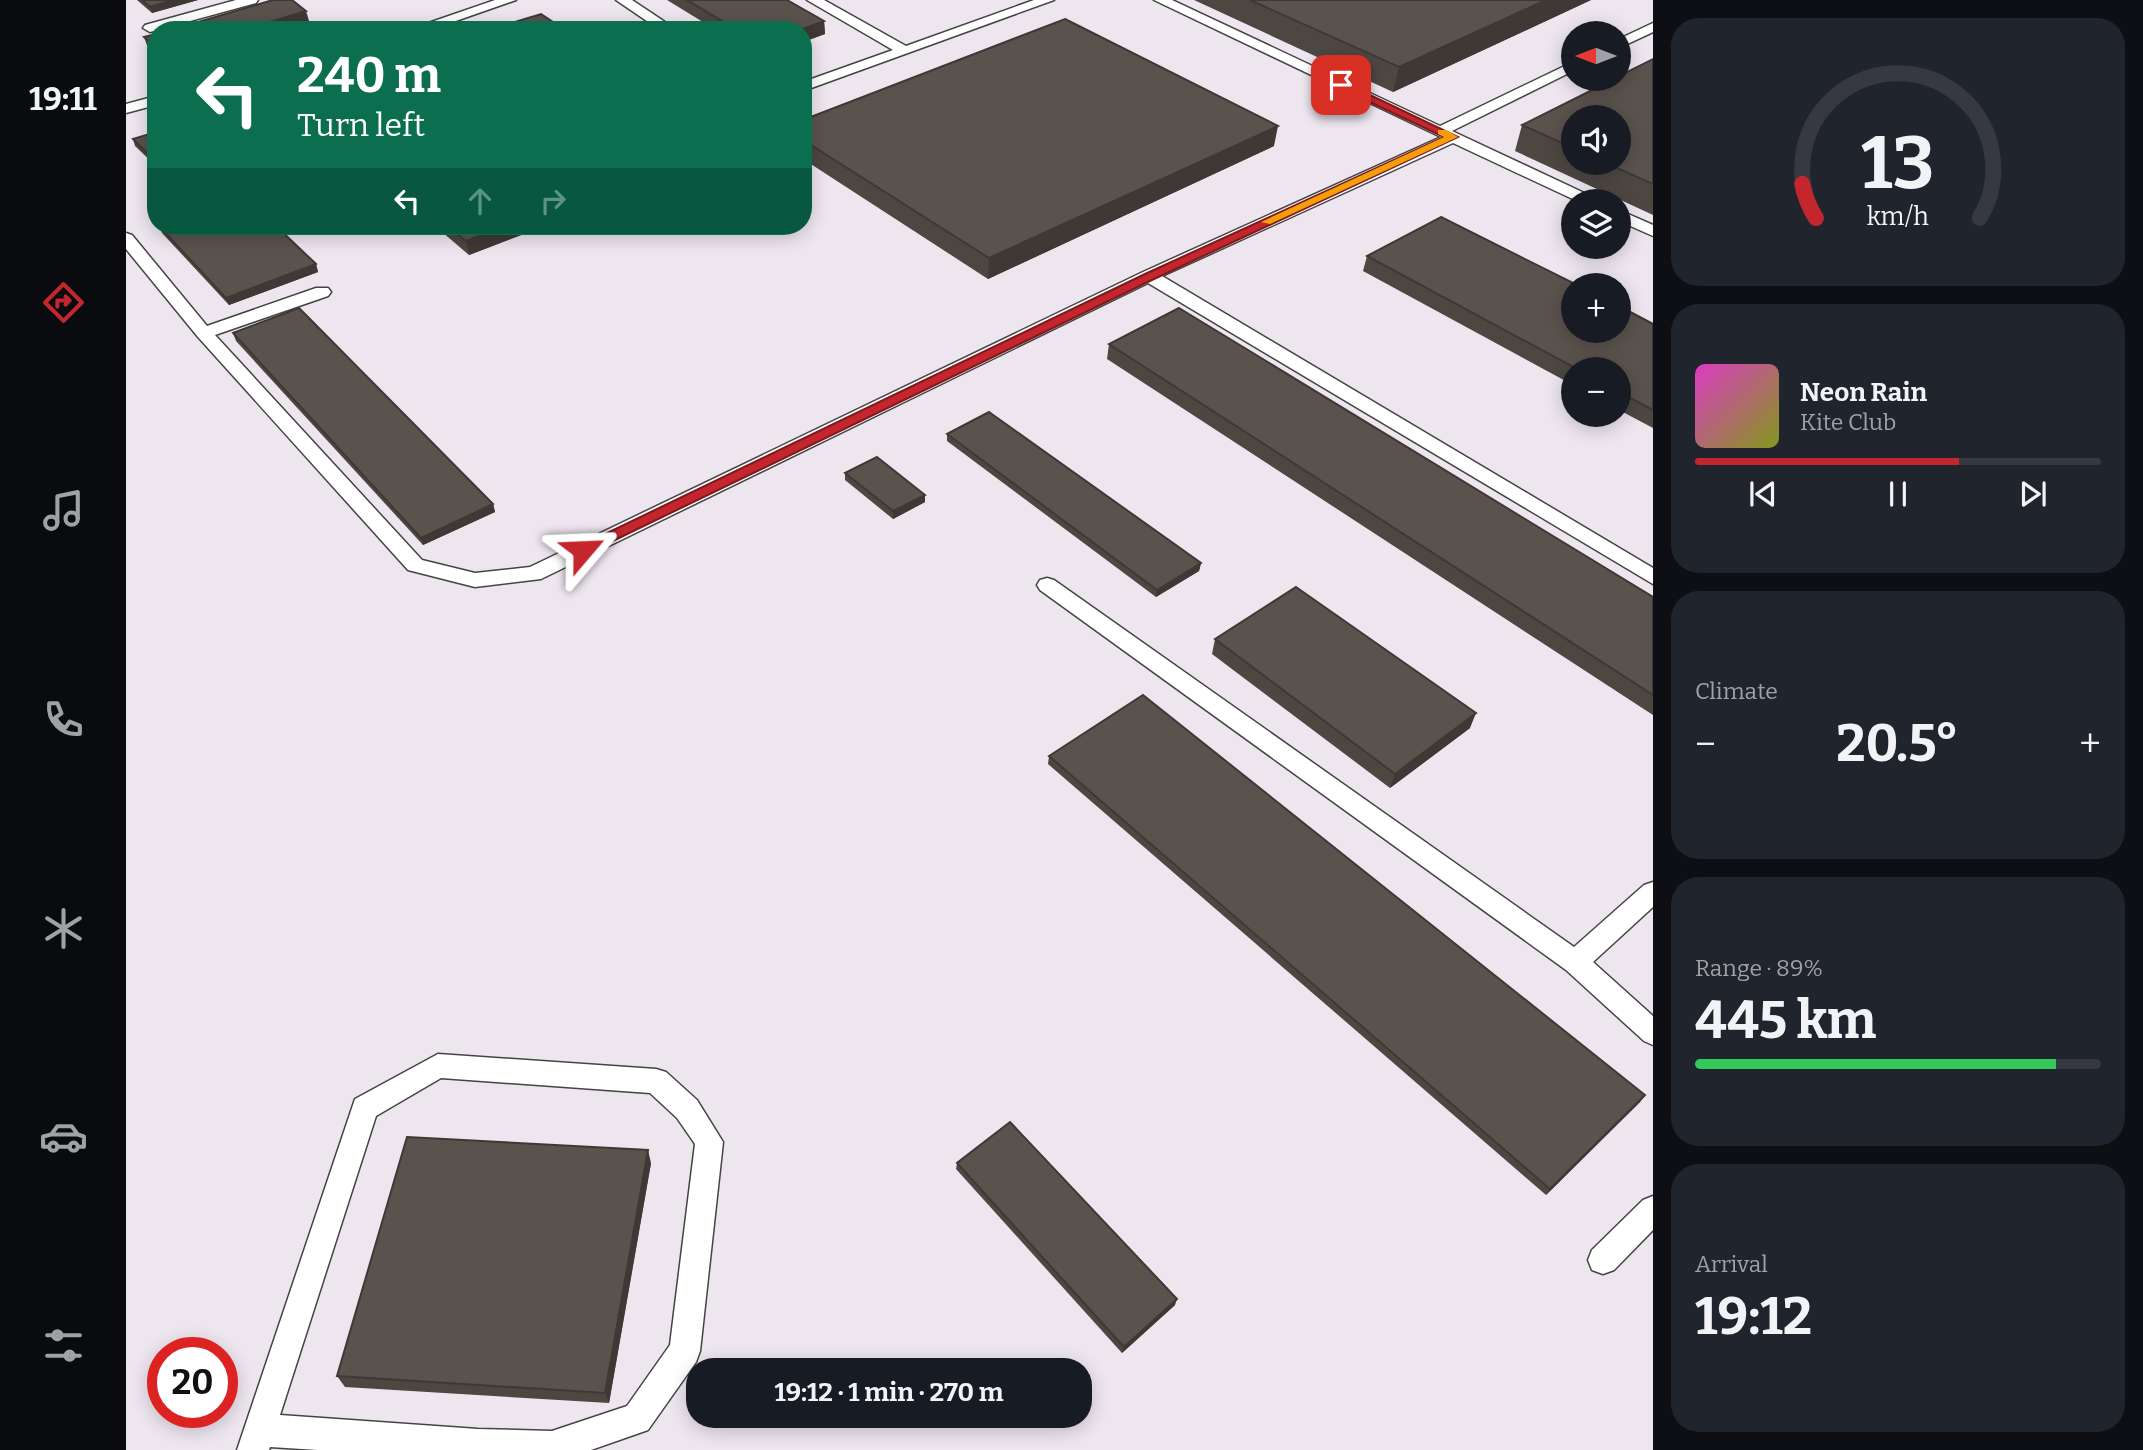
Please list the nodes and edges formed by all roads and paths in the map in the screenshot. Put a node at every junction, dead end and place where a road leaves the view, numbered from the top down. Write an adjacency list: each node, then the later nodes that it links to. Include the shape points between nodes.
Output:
1 (251, 0): 7 (lane)
2 (509, 0): 8 (lane)
3 (623, 0): 9 (lane)
4 (814, 0): 12 (lane)
5 (1047, 0): 12 (lane)
6 (1161, 0): 17 (lane)
7 (175, 21)
8 (443, 21)
9 (656, 21)
10 (1653, 27): 11 (lane)
11 (1631, 38)
12 (905, 51): 14 (lane)
13 (1561, 72): 17 (lane)
14 (812, 85)
15 (147, 103): 16 (lane)
16 (126, 109)
17 (1447, 134): 18 (lane); 22 (lane)
18 (1564, 189)
19 (1631, 221): 20 (lane)
20 (1653, 231)
21 (126, 238): 24 (lane)
22 (1149, 276): 24 (lane, via 534,574 475,580 415,565); 25 (lane)
23 (322, 292): 24 (lane)
24 (204, 333)
25 (1653, 577)
26 (1047, 585): 28 (lane)
27 (1653, 892): 28 (lane)
28 (1575, 962): 29 (lane)
29 (1653, 1033)
30 (1653, 1210): 31 (lane)
31 (1603, 1260)
32 (256, 1440): 32 (lane, via 365,1108 438,1066 656,1081 687,1110 709,1142 685,1351 637,1419 552,1447)

